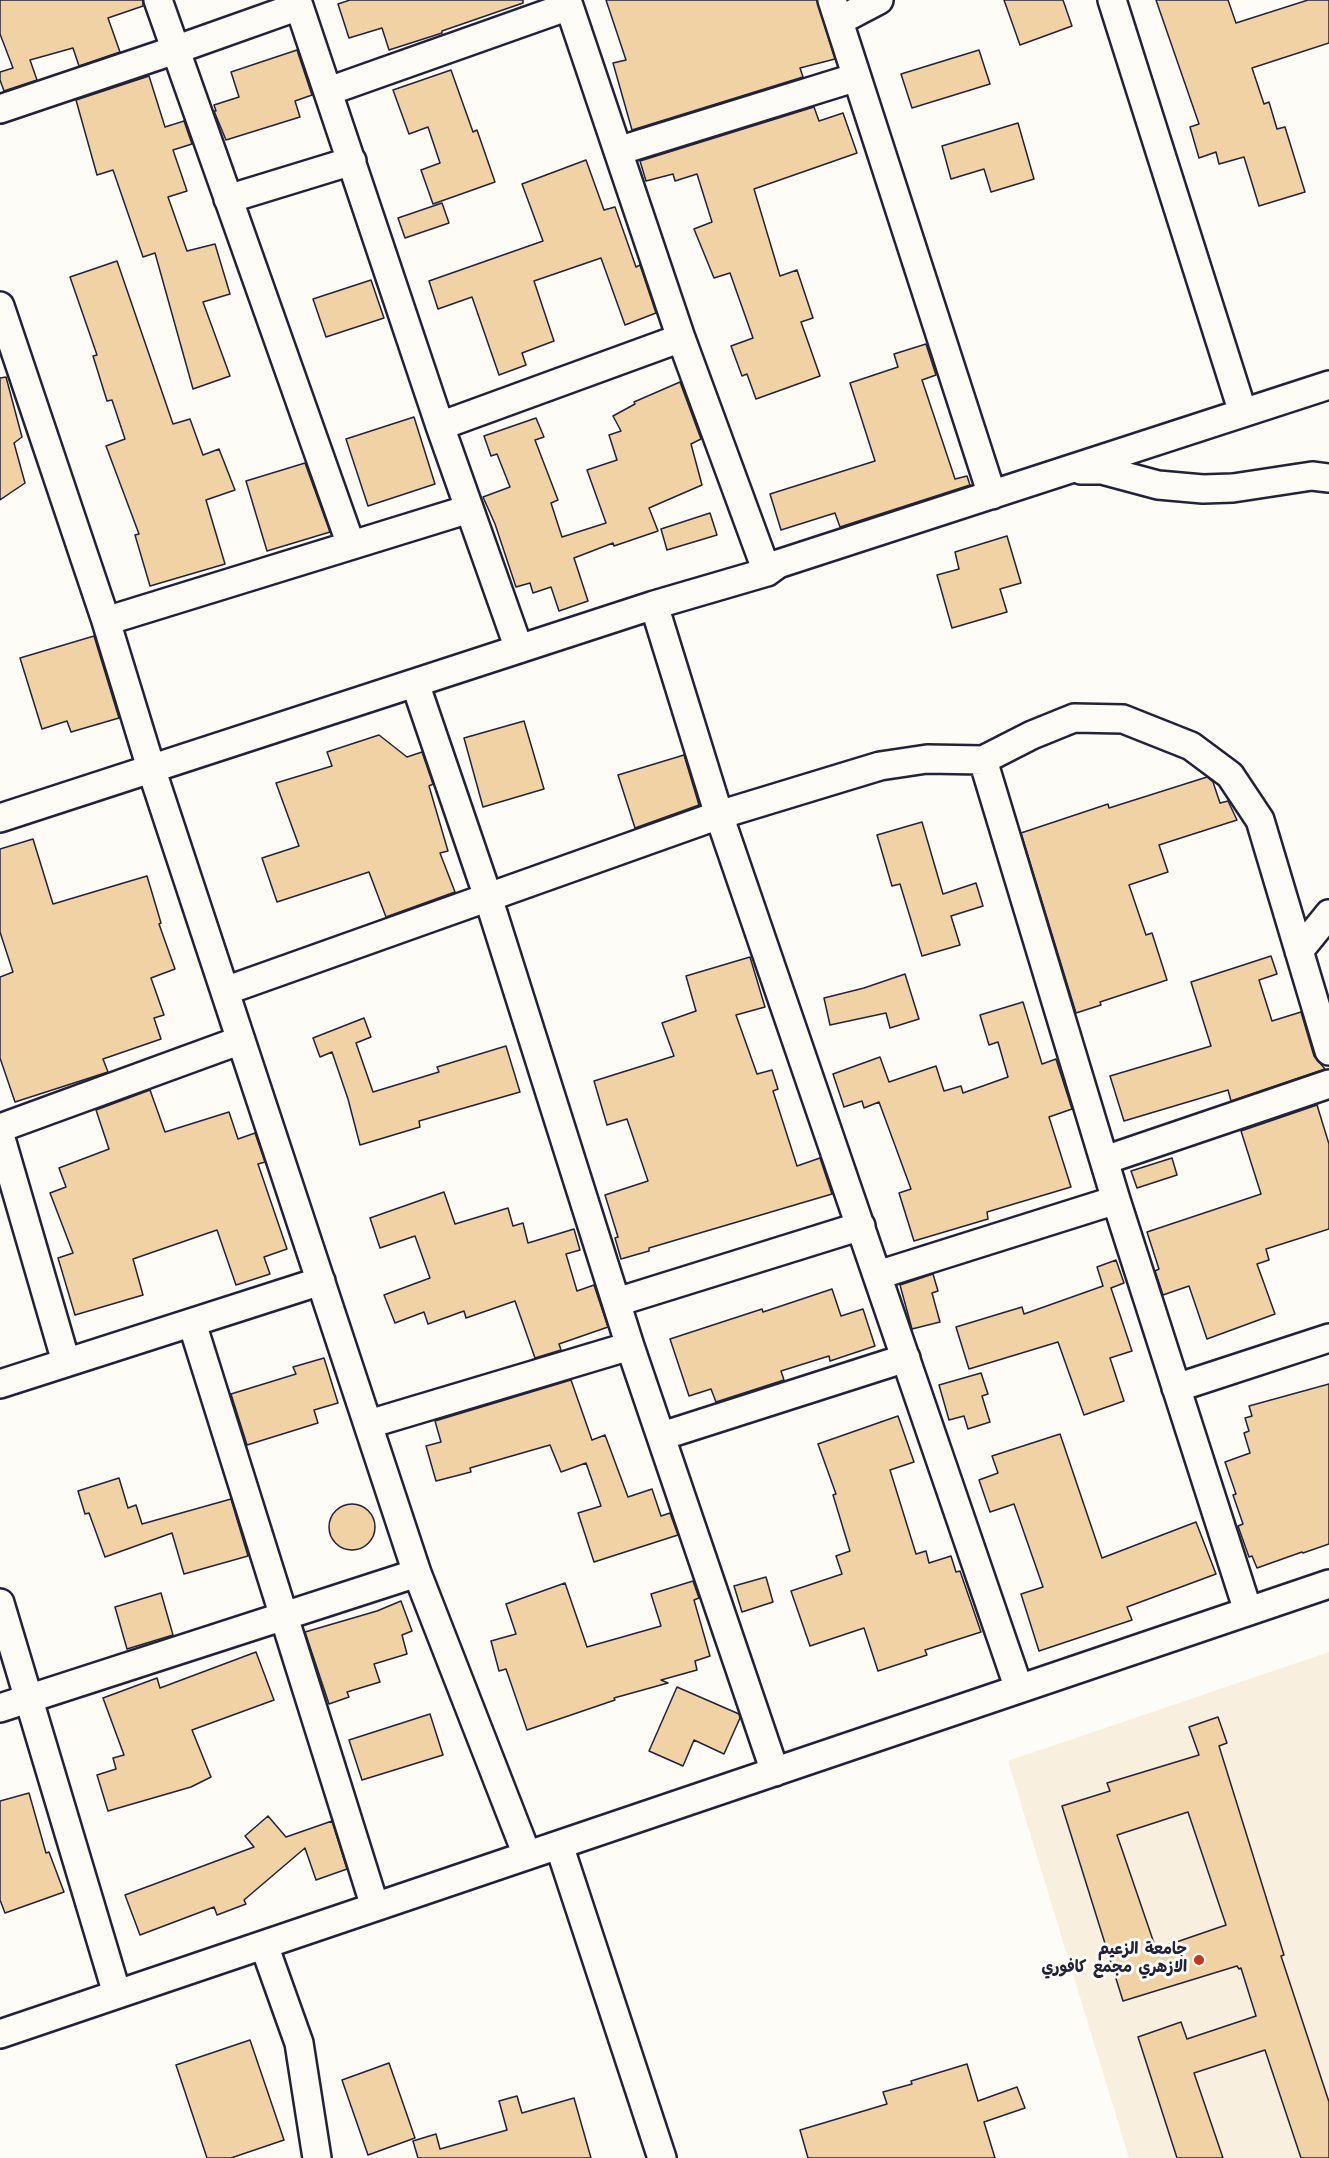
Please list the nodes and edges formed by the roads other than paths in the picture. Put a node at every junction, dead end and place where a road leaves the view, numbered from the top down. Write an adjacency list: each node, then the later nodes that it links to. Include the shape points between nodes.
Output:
1 (158, 0): 6 (street)
2 (879, 0): 5 (street)
3 (1112, 0): 16 (street)
4 (568, 3): 8 (street); 10 (street)
5 (836, 10): 7 (street)
6 (176, 50): 8 (street, via 299,6); 9 (street); 12 (street)
7 (857, 77): 10 (street); 20 (street)
8 (328, 91): 11 (street)
9 (0, 109)
10 (618, 151): 14 (street)
11 (352, 161): 12 (street); 17 (street)
12 (228, 199): 22 (street)
13 (0, 306): 25 (street)
14 (681, 338): 17 (street); 23 (street)
15 (1329, 385): 16 (street)
16 (1243, 413): 18 (street)
17 (440, 426): 21 (street)
18 (1069, 470): 19 (street, via 1102,470 1158,484 1203,489 1312,476); 20 (street)
19 (1329, 478)
20 (992, 495): 23 (street, via 778,564)
21 (469, 509): 22 (street); 26 (street)
22 (351, 545): 25 (street)
23 (767, 572): 24 (street)
24 (654, 605): 26 (street); 30 (street)
25 (106, 621): 29 (street)
26 (519, 649): 27 (street)
27 (415, 683): 29 (street); 32 (street)
28 (983, 760): 30 (street, via 927,759 880,766); 34 (street, via 1074,718 1123,719 1191,746 1230,775 1260,820); 41 (street)
29 (151, 768): 31 (street); 35 (street)
30 (719, 815): 32 (street); 43 (street)
31 (0, 818)
32 (488, 897): 35 (street); 46 (street)
33 (1329, 914): 34 (street)
34 (1299, 951): 37 (street)
35 (225, 991): 36 (street)
36 (241, 1040): 39 (street); 45 (street)
37 (1329, 1051)
38 (1329, 1084): 41 (street)
39 (0, 1128)
40 (0, 1135): 51 (street)
41 (1105, 1160): 42 (street)
42 (1116, 1200): 44 (street); 53 (street)
43 (861, 1226): 44 (street); 46 (street)
44 (878, 1275): 50 (street)
45 (321, 1281): 47 (street); 54 (street)
46 (617, 1302): 49 (street)
47 (192, 1323): 51 (street); 60 (street)
48 (1329, 1338): 53 (street)
49 (630, 1346): 54 (street); 55 (street)
50 (906, 1358): 55 (street); 61 (street)
51 (66, 1362): 52 (street)
52 (0, 1384)
53 (1176, 1388): 59 (street)
54 (369, 1424): 56 (street)
55 (662, 1436): 64 (street)
56 (417, 1573): 60 (street); 66 (street)
57 (1329, 1584): 59 (street)
58 (0, 1603): 62 (street)
59 (1248, 1611): 61 (street)
60 (283, 1617): 62 (street); 67 (street)
61 (1019, 1689): 64 (street)
62 (28, 1699): 63 (street); 69 (street)
63 (0, 1708)
64 (775, 1772): 65 (street)
65 (559, 1845): 66 (street); 72 (street)
66 (527, 1855): 67 (street)
67 (375, 1907): 68 (street)
68 (264, 1945): 69 (street); 71 (street, via 299,2043)
69 (117, 1994): 70 (street)
70 (0, 2034)
71 (317, 2158)
72 (662, 2158)

